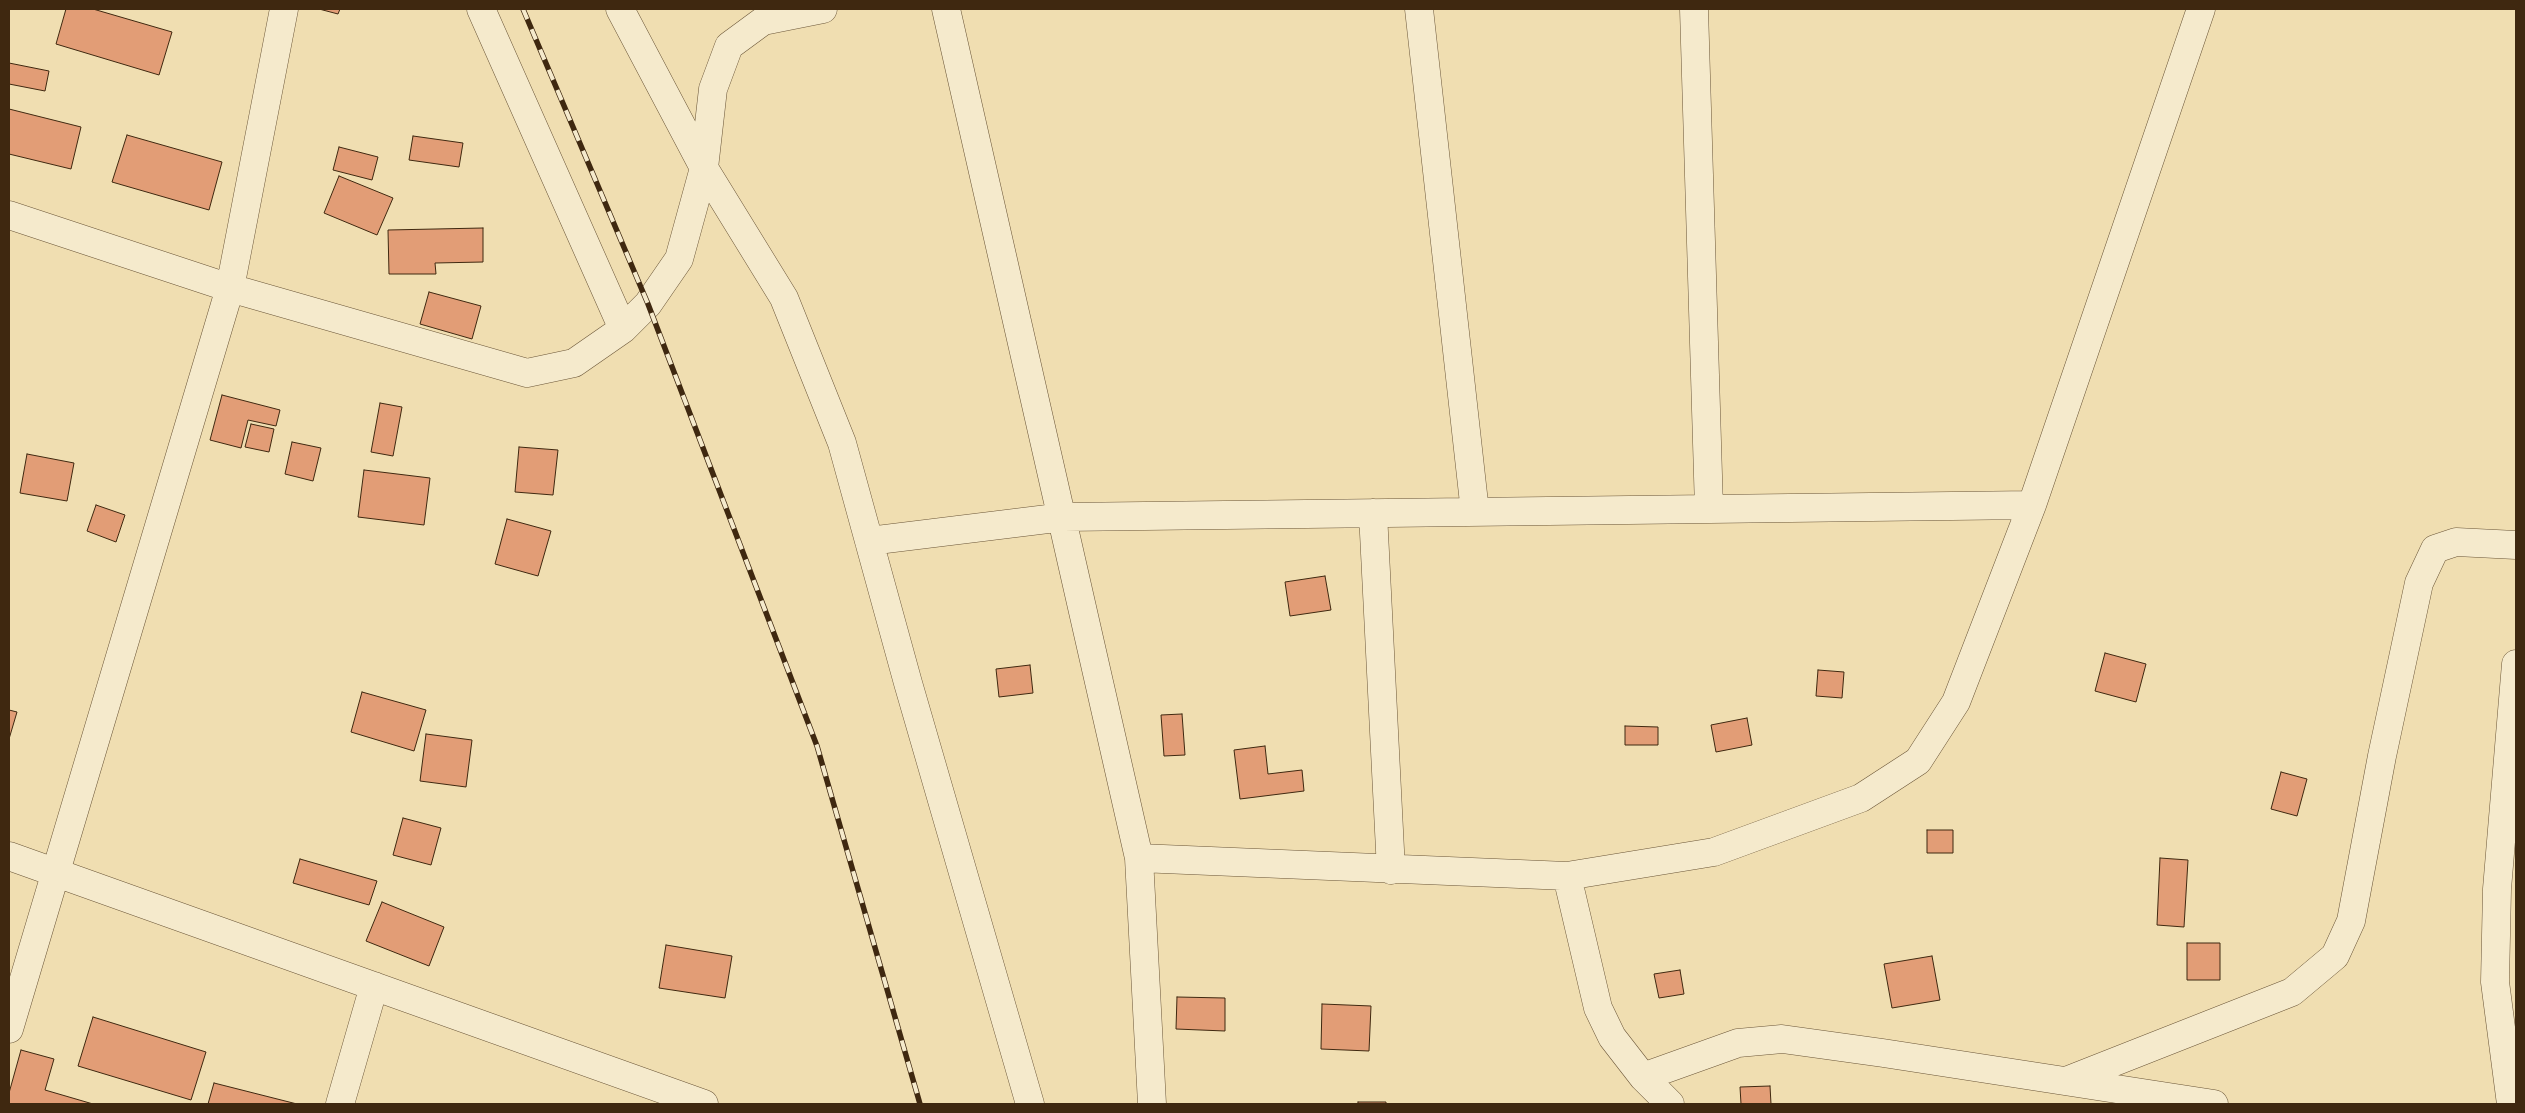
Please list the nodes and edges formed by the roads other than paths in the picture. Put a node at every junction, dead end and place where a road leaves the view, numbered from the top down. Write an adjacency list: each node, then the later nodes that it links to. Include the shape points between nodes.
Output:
1 (284, 9): 11 (street)
2 (481, 9): 12 (street)
3 (620, 9): 9 (street)
4 (823, 9): 9 (street, via 763,21 729,46 713,89)
5 (946, 9): 17 (street)
6 (1419, 9): 15 (street)
7 (1694, 9): 14 (street)
8 (2200, 9): 13 (street)
9 (704, 168): 12 (street, via 679,259 648,304); 18 (street, via 784,298 842,443)
10 (9, 215): 11 (street)
11 (230, 288): 12 (street, via 527,373 574,363); 24 (street)
12 (623, 329)
13 (2032, 505): 14 (street); 25 (street, via 1956,702 1918,761 1861,798 1714,852)
14 (1709, 509): 15 (street)
15 (1475, 512): 16 (street)
16 (1373, 513): 17 (street); 23 (street)
17 (1064, 517): 18 (street); 22 (street)
18 (869, 541): 33 (street)
19 (2516, 545): 29 (street, via 2456,542 2436,549 2419,583 2351,921 2335,956 2292,992)
20 (2516, 664): 37 (street, via 2497,889 2495,982)
21 (9, 856): 24 (street)
22 (1139, 858): 23 (street); 34 (street)
23 (1391, 870): 25 (street)
24 (56, 872): 26 (street); 27 (street)
25 (1567, 876): 28 (street, via 1598,1008 1612,1037)
26 (374, 986): 30 (street); 31 (street)
27 (9, 1029)
28 (1643, 1077): 29 (street, via 1738,1043 1782,1039); 35 (street)
29 (2066, 1081): 36 (street)
30 (671, 1099): 32 (street)
31 (340, 1104)
32 (704, 1104)
33 (1030, 1104)
34 (1152, 1104)
35 (1670, 1104)
36 (2214, 1104)
37 (2511, 1104)

